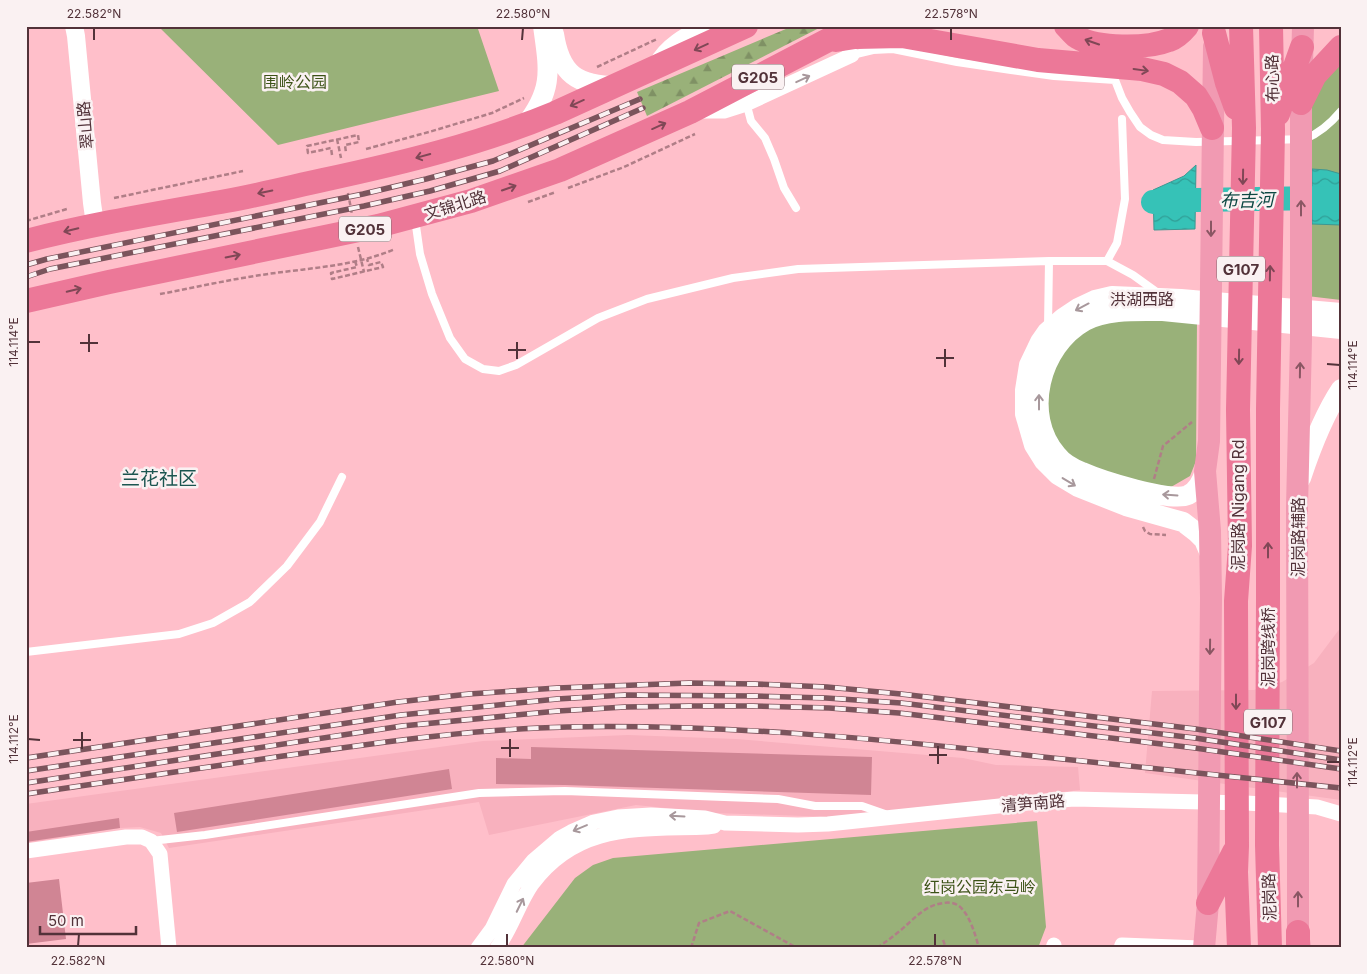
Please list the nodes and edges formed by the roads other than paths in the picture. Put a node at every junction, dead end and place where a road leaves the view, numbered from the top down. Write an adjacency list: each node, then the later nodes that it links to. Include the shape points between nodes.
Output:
1 (74, 26): 28 (street, 翠山路)
2 (543, 26): 22 (main road, via 547,85 539,105)
3 (553, 26): 17 (main road, via 559,54 572,74 586,83)
4 (703, 26): 16 (street, via 670,46)
5 (746, 26): 16 (highway, one-way to 16)
6 (855, 26): 12 (highway, 文锦北路 / G205)
7 (1066, 26): 8 (highway, one-way to 7, via 1170,40 1125,46 1102,45 1077,37)
8 (1187, 26)
9 (1241, 26): 24 (highway, 布心路 / G107)
10 (1271, 26): 25 (highway, 布心路 / G107)
11 (1214, 30): 23 (main road); 24 (highway)
12 (832, 34): 15 (lane); 18 (highway, 文锦北路 / G205); 23 (highway, one-way to 23, via 902,36 1038,60 1142,69 1164,74 1196,96)
13 (1303, 36): 19 (main road, 泥岗路辅路); 25 (highway)
14 (1341, 47): 19 (highway, via 1315,75)
15 (852, 55): 18 (street, one-way to 15); 20 (lane, via 893,49 1011,70 1115,80 1140,127 1163,140 1306,139 1328,125)
16 (653, 69): 17 (highway)
17 (617, 86): 22 (highway, one-way to 22)
18 (744, 95): 26 (lane, via 751,121 765,138 784,188); 27 (highway, 文锦北路 / G205, one-way to 18, via 560,170 690,112)
19 (1301, 102): 41 (main road, 泥岗路辅路, one-way to 19)
20 (1341, 111)
21 (1122, 119): 31 (lane, via 1125,199 1117,243)
22 (524, 126): 28 (highway, one-way to 28, via 392,165 229,200)
23 (1212, 128): 38 (main road, one-way to 38)
24 (1244, 128): 44 (highway, 泥岗路 Nigang Rd / G107, one-way to 44, via 1238,410 1240,546)
25 (1273, 130): 43 (highway, 泥岗路 Nigang Rd / G107, one-way to 25)
26 (796, 208)
27 (415, 217): 30 (lane, via 420,254 450,338 465,358 483,369 500,371 598,318 647,299 733,278 798,269); 33 (highway, 文锦北路 / G205, one-way to 27)
28 (95, 224): 29 (highway, one-way to 29)
29 (26, 241)
30 (1049, 261): 31 (lane); 36 (lane)
31 (1107, 261): 32 (lane, via 1133,275)
32 (1163, 298): 34 (main road, 洪湖西路); 36 (main road, 洪湖西路, one-way to 36, via 1112,296 1095,300 1078,308)
33 (26, 301)
34 (1341, 313)
35 (1341, 329): 39 (main road, 洪湖西路, one-way to 35, via 1195,490 1186,496 1151,494 1081,472 1056,455 1044,437 1039,395 1043,373 1053,350 1068,333 1086,320 1103,315 1143,311)
36 (1047, 332): 42 (main road, 洪湖西路, one-way to 42, via 1029,365 1025,390 1029,431 1044,462 1078,487 1126,506 1183,522 1204,540)
37 (1341, 389): 41 (main road, via 1311,449 1301,478)
38 (1209, 441): 39 (main road); 44 (main road, via 1224,550)
39 (1206, 471): 42 (main road)
40 (342, 477): 45 (lane, via 320,522 287,566 250,602 213,623 179,634)
41 (1297, 507): 55 (main road, 泥岗路辅路, one-way to 41)
42 (1210, 554): 54 (main road, one-way to 54)
43 (1268, 598): 50 (highway, 泥岗跨线桥 / G107)
44 (1236, 601): 51 (highway, 泥岗跨线桥 / G107, one-way to 51)
45 (26, 652)
46 (1341, 814): 47 (street, 清笋南路, via 1317,807 1246,803 1074,799)
47 (894, 818): 48 (street, 清笋南路, via 820,824); 49 (lane, via 862,806 815,806 778,798 565,791 479,793)
48 (725, 823): 57 (street, 清笋南路, one-way to 57, via 705,818 627,816 608,818 571,832 541,853 522,874); 58 (street, 清笋南路, one-way to 48, via 533,883 566,852 607,834)
49 (151, 841): 52 (street, via 142,837 126,838); 56 (street, via 160,854)
50 (1267, 845): 63 (highway, 泥岗路 / G107)
51 (1237, 846): 53 (highway, 泥岗路 / G107); 54 (highway)
52 (26, 851)
53 (1236, 872): 61 (highway); 62 (highway, 泥岗路 / G107)
54 (1208, 903): 60 (main road)
55 (1299, 942)
56 (169, 948)
57 (478, 948)
58 (497, 948)
59 (1121, 948): 60 (street, via 1122,945)
60 (1202, 948)
61 (1225, 948)
62 (1239, 948)
63 (1270, 948)

